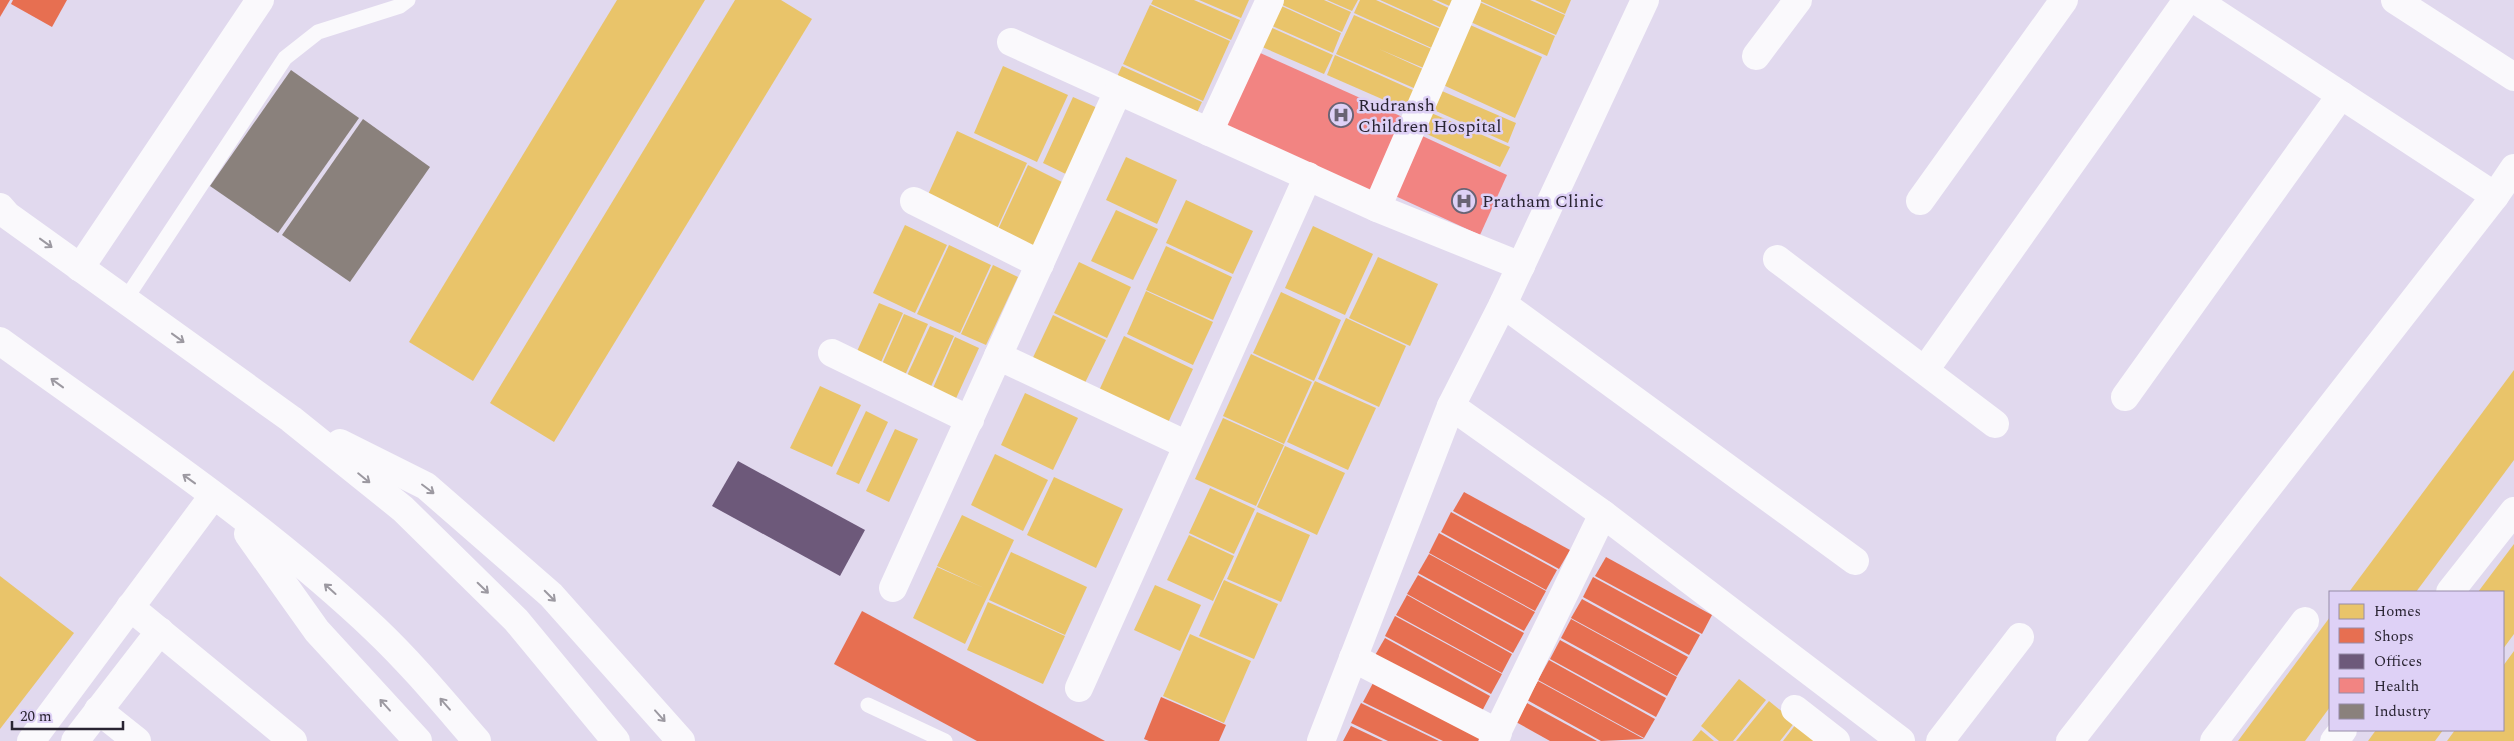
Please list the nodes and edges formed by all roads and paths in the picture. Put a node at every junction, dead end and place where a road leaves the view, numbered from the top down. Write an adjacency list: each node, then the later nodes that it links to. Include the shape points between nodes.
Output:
1 (260, 0): 27 (main road)
2 (408, 0): 28 (lane, via 400,6 318,32 285,58)
3 (1270, 0): 16 (main road)
4 (1467, 0): 22 (main road)
5 (1645, 0): 26 (main road)
6 (1798, 0): 12 (main road)
7 (2064, 0): 21 (main road)
8 (2187, 0): 33 (main road)
9 (2196, 0): 15 (main road)
10 (2395, 0): 13 (main road)
11 (1011, 42): 14 (main road)
12 (1756, 56)
13 (2514, 78)
14 (1118, 91): 16 (main road); 25 (main road)
15 (2341, 95): 19 (main road); 34 (main road)
16 (1209, 132): 18 (main road)
17 (2514, 168): 19 (main road)
18 (1308, 176): 22 (main road); 39 (main road)
19 (2495, 196): 70 (main road)
20 (914, 201): 25 (main road)
21 (1920, 201)
22 (1377, 208): 26 (main road)
23 (2, 211): 27 (main road, one-way to 27)
24 (1777, 259): 33 (main road)
25 (1040, 264): 32 (main road)
26 (1521, 266): 29 (main road)
27 (80, 268): 28 (main road)
28 (125, 300): 36 (main road, one-way to 36)
29 (1503, 304): 35 (main road); 43 (main road)
30 (0, 341): 40 (main road, one-way to 30)
31 (832, 353): 37 (main road)
32 (998, 356): 37 (main road); 39 (main road)
33 (1925, 370): 38 (main road)
34 (2124, 397)
35 (1451, 406): 42 (main road); 50 (main road)
36 (291, 419): 63 (main road, one-way to 63, via 403,509 516,620); 64 (main road, one-way to 64, via 426,486 551,595)
37 (970, 420): 44 (main road)
38 (1995, 424)
39 (1187, 445): 51 (main road)
40 (222, 503): 46 (main road); 61 (main road, one-way to 40, via 317,631); 62 (main road, one-way to 40, via 376,630 310,571)
41 (2514, 511): 45 (main road)
42 (1603, 514): 56 (main road); 68 (main road)
43 (1855, 561)
44 (893, 588)
45 (2451, 591)
46 (130, 607): 48 (main road); 57 (main road)
47 (2305, 621): 71 (main road)
48 (160, 631): 54 (main road); 60 (main road)
49 (2020, 636): 69 (main road)
50 (1353, 658): 56 (main road); 66 (main road)
51 (1079, 688)
52 (868, 705): 65 (lane)
53 (1795, 709): 67 (main road)
54 (98, 710): 58 (main road); 59 (main road)
55 (2342, 731): 72 (main road)
56 (1496, 737)
57 (31, 741)
58 (75, 741)
59 (137, 741)
60 (292, 741)
61 (418, 741)
62 (477, 741)
63 (616, 741)
64 (681, 741)
65 (945, 741)
66 (1321, 741)
67 (1836, 741)
68 (1901, 741)
69 (1940, 741)
70 (2070, 741)
71 (2214, 741)
72 (2334, 741)

